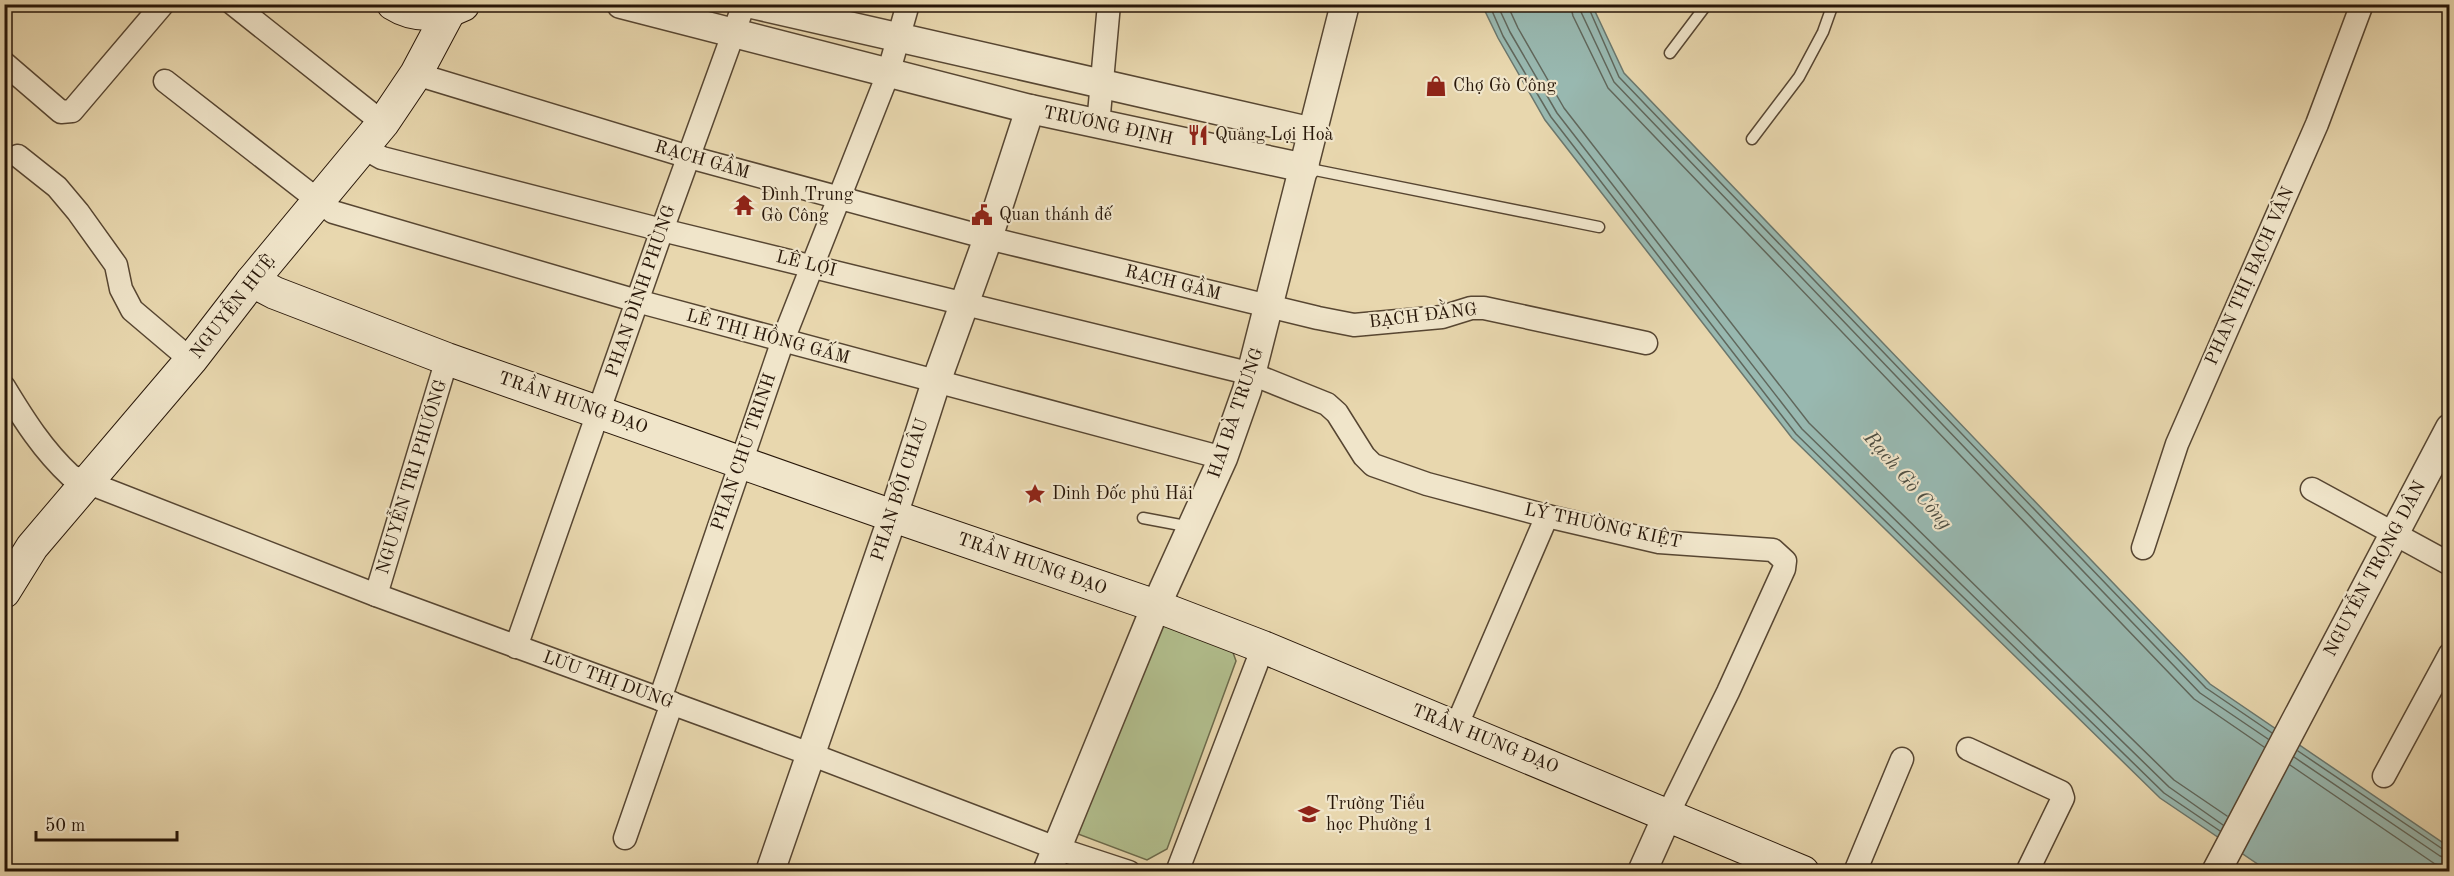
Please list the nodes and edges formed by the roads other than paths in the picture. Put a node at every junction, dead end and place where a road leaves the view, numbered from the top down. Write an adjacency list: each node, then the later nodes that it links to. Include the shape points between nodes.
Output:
1 (163, 4): 17 (street, via 67,113)
2 (234, 4): 23 (street)
3 (393, 4): 13 (main road, via 424,14)
4 (621, 4): 14 (street, TRƯƠNG ĐỊNH)
5 (744, 4): 14 (street, PHAN ĐÌNH PHÙNG)
6 (752, 4): 15 (street)
7 (908, 4): 15 (street, PHAN CHU TRINH)
8 (1109, 4): 21 (street)
9 (1345, 4): 25 (street, HAI BÀ TRƯNG)
10 (1707, 4): 16 (lane)
11 (1833, 4): 26 (lane, via 1799,77)
12 (2362, 4): 59 (street, PHAN THỊ BẠCH VÂN, via 2317,124 2177,444)
13 (456, 8): 18 (main road, NGUYỄN HUỆ)
14 (735, 34): 19 (street, TRƯƠNG ĐỊNH); 29 (street, PHAN ĐÌNH PHÙNG)
15 (900, 38): 19 (street, PHAN CHU TRINH); 21 (street)
16 (1670, 53)
17 (4, 63)
18 (417, 74): 23 (main road, NGUYỄN HUỆ); 29 (street, RẠCH GẦM)
19 (888, 74): 22 (street, TRƯƠNG ĐỊNH); 31 (street, PHAN CHU TRINH)
20 (165, 81): 32 (street, LÊ THỊ HỒNG GẤM)
21 (1102, 86): 24 (street); 25 (street)
22 (1030, 108): 24 (street, TRƯƠNG ĐỊNH); 35 (street, PHAN BỘI CHÂU)
23 (383, 123): 27 (main road, NGUYỄN HUỆ)
24 (1098, 125): 30 (street, TRƯƠNG ĐỊNH)
25 (1313, 132): 30 (street, HAI BÀ TRƯNG)
26 (1752, 139)
27 (362, 147): 32 (main road, NGUYỄN HUỆ); 34 (street, LÊ LỢI, via 382,158)
28 (18, 156): 44 (street, via 57,187 78,212 116,265 121,289 132,310)
29 (689, 157): 31 (street, RẠCH GẦM); 34 (street, PHAN ĐÌNH PHÙNG)
30 (1305, 168): 33 (lane, TRƯƠNG ĐỊNH); 40 (street, HAI BÀ TRƯNG)
31 (838, 197): 35 (street, RẠCH GẦM); 36 (street, PHAN CHU TRINH)
32 (319, 201): 37 (main road, NGUYỄN HUỆ); 38 (street, LÊ THỊ HỒNG GẤM, via 333,212)
33 (1599, 227)
34 (662, 230): 36 (street, LÊ LỢI); 38 (street, PHAN ĐÌNH PHÙNG)
35 (988, 238): 39 (street, PHAN BỘI CHÂU); 40 (street, RẠCH GẦM)
36 (813, 265): 39 (street, LÊ LỢI); 41 (street, PHAN CHU TRINH)
37 (252, 281): 43 (main road, TRẦN HƯNG ĐẠO); 44 (main road, NGUYỄN HUỆ)
38 (637, 302): 41 (street, LÊ THỊ HỒNG GẤM); 48 (street, PHAN ĐÌNH PHÙNG)
39 (964, 303): 45 (street, LÊ LỢI); 46 (street, PHAN BỘI CHÂU)
40 (1270, 306): 42 (street, BẠCH ĐẰNG, via 1354,325 1442,317 1484,308); 45 (street, HAI BÀ TRƯNG)
41 (783, 340): 46 (street, LÊ THỊ HỒNG GẤM); 51 (street, PHAN CHU TRINH)
42 (1646, 343)
43 (447, 359): 48 (main road, TRẦN HƯNG ĐẠO); 62 (street, NGUYỄN TRI PHƯƠNG)
44 (190, 360): 52 (main road, NGUYỄN HUỆ)
45 (1252, 374): 50 (street, HAI BÀ TRƯNG); 55 (street, LÝ THƯỜNG KIỆT, via 1327,404 1373,465)
46 (936, 382): 50 (street, LÊ THỊ HỒNG GẤM); 54 (street, PHAN BỘI CHÂU)
47 (4, 387): 52 (street, LƯU THỊ DUNG, via 48,452 71,476)
48 (600, 412): 51 (main road, TRẦN HƯNG ĐẠO); 64 (street, PHAN ĐÌNH PHÙNG)
49 (2450, 428): 58 (street, NGUYỄN TRỌNG DÂN)
50 (1223, 458): 57 (street, HAI BÀ TRƯNG)
51 (741, 461): 54 (main road, TRẦN HƯNG ĐẠO); 67 (street, PHAN CHU TRINH)
52 (88, 483): 61 (main road, NGUYỄN HUỆ, via 32,547); 62 (street, LƯU THỊ DUNG)
53 (2312, 489): 58 (street)
54 (893, 516): 63 (main road, TRẦN HƯNG ĐẠO); 70 (street, PHAN BỘI CHÂU)
55 (1547, 516): 68 (street); 73 (street, LÝ THƯỜNG KIỆT, via 1659,542 1762,548 1779,554 1785,561 1728,692)
56 (1143, 518): 57 (lane)
57 (1192, 527): 63 (street, HAI BÀ TRƯNG)
58 (2394, 534): 60 (street); 83 (street, NGUYỄN TRỌNG DÂN)
59 (2143, 548)
60 (2450, 564)
61 (4, 592)
62 (376, 595): 64 (street, LƯU THỊ DUNG)
63 (1156, 606): 65 (main road, TRẦN HƯNG ĐẠO); 75 (street, HAI BÀ TRƯNG)
64 (516, 647): 67 (street, LƯU THỊ DUNG)
65 (1263, 647): 68 (main road, TRẦN HƯNG ĐẠO); 78 (street)
66 (2450, 654): 72 (street)
67 (666, 701): 70 (street, LƯU THỊ DUNG); 74 (street, PHAN CHU TRINH)
68 (1456, 727): 73 (main road, TRẦN HƯNG ĐẠO)
69 (1968, 749): 82 (street, via 2061,792 2063,798)
70 (810, 754): 75 (street, LƯU THỊ DUNG); 76 (street, PHAN BỘI CHÂU)
71 (1902, 759): 81 (street)
72 (2384, 776)
73 (1668, 814): 79 (street); 80 (main road, TRẦN HƯNG ĐẠO)
74 (625, 838)
75 (1052, 860): 77 (street, LƯU THỊ DUNG)
76 (770, 872)
77 (1129, 872)
78 (1177, 872)
79 (1642, 872)
80 (1803, 872)
81 (1854, 872)
82 (2027, 872)
83 (2216, 872)

